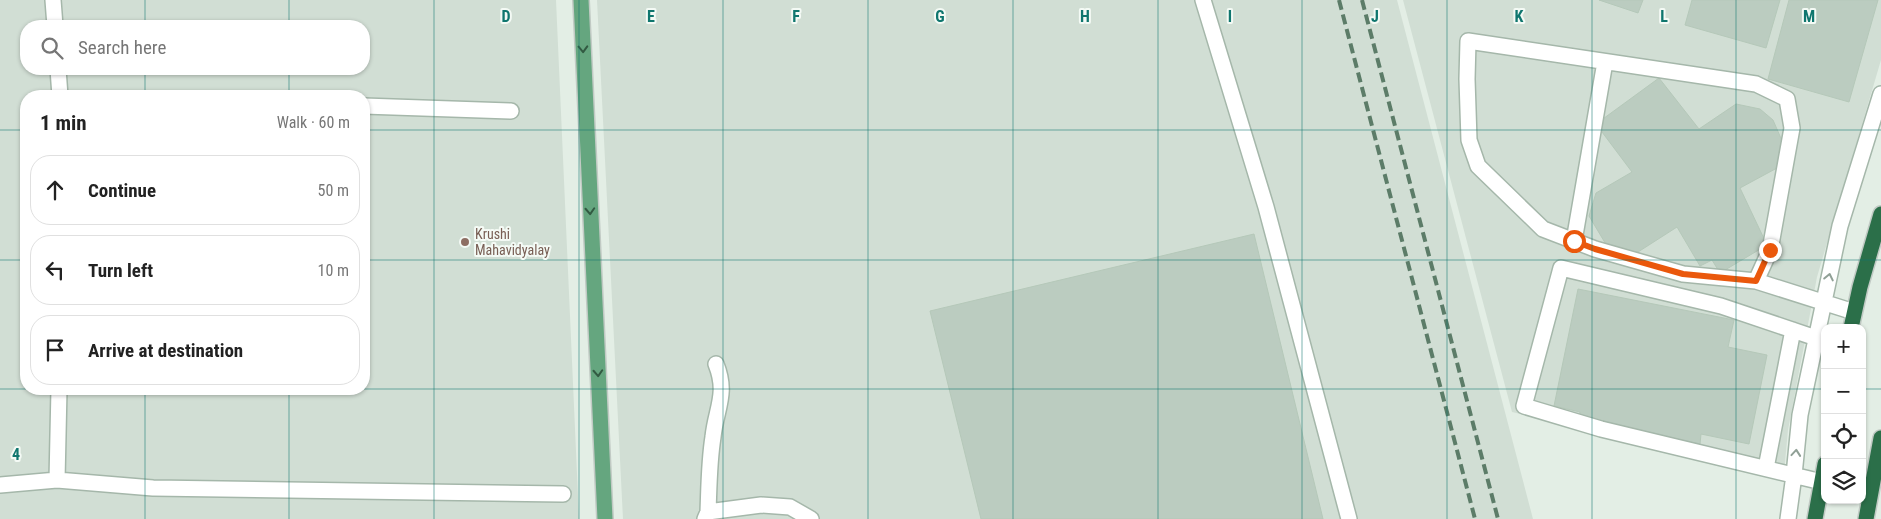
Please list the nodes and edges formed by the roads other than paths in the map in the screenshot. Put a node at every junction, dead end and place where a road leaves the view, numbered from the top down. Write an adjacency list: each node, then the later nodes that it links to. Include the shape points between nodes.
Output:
1 (53, 0): 4 (street)
2 (580, 0): 31 (main road, one-way to 31)
3 (1203, 0): 33 (street, via 1266,207)
4 (54, 20)
5 (1605, 62): 12 (street); 12 (street, via 1468,41 1469,140 1478,166 1543,230); 13 (street, via 1756,84 1787,98 1792,128 1770,250)
6 (58, 75): 7 (street)
7 (60, 90)
8 (1881, 94): 14 (street, one-way to 8, via 1840,226)
9 (370, 106): 10 (street)
10 (511, 111)
11 (1881, 214): 15 (highway)
12 (1574, 241): 13 (street, via 1683,274)
13 (1756, 281): 14 (street)
14 (1824, 302): 15 (street); 18 (street)
15 (1854, 312): 16 (highway)
16 (1852, 324)
17 (1793, 330): 18 (street); 23 (street); 23 (street, via 1721,306 1561,268 1524,406 1600,429)
18 (1820, 340): 24 (street, one-way to 18, via 1800,416)
19 (716, 364): 30 (street, via 722,394 713,437)
20 (59, 395): 25 (street)
21 (1881, 438): 22 (highway)
22 (1880, 454): 36 (highway)
23 (1766, 468): 24 (street)
24 (1794, 475): 26 (street); 34 (street)
25 (57, 480): 27 (street); 29 (street, via 152,488)
26 (1821, 482)
27 (0, 484)
28 (1821, 487): 35 (highway)
29 (563, 494)
30 (707, 516): 32 (street, via 760,504 790,507)
31 (605, 519)
32 (810, 519)
33 (1349, 519)
34 (1788, 519)
35 (1815, 519)
36 (1866, 519)

